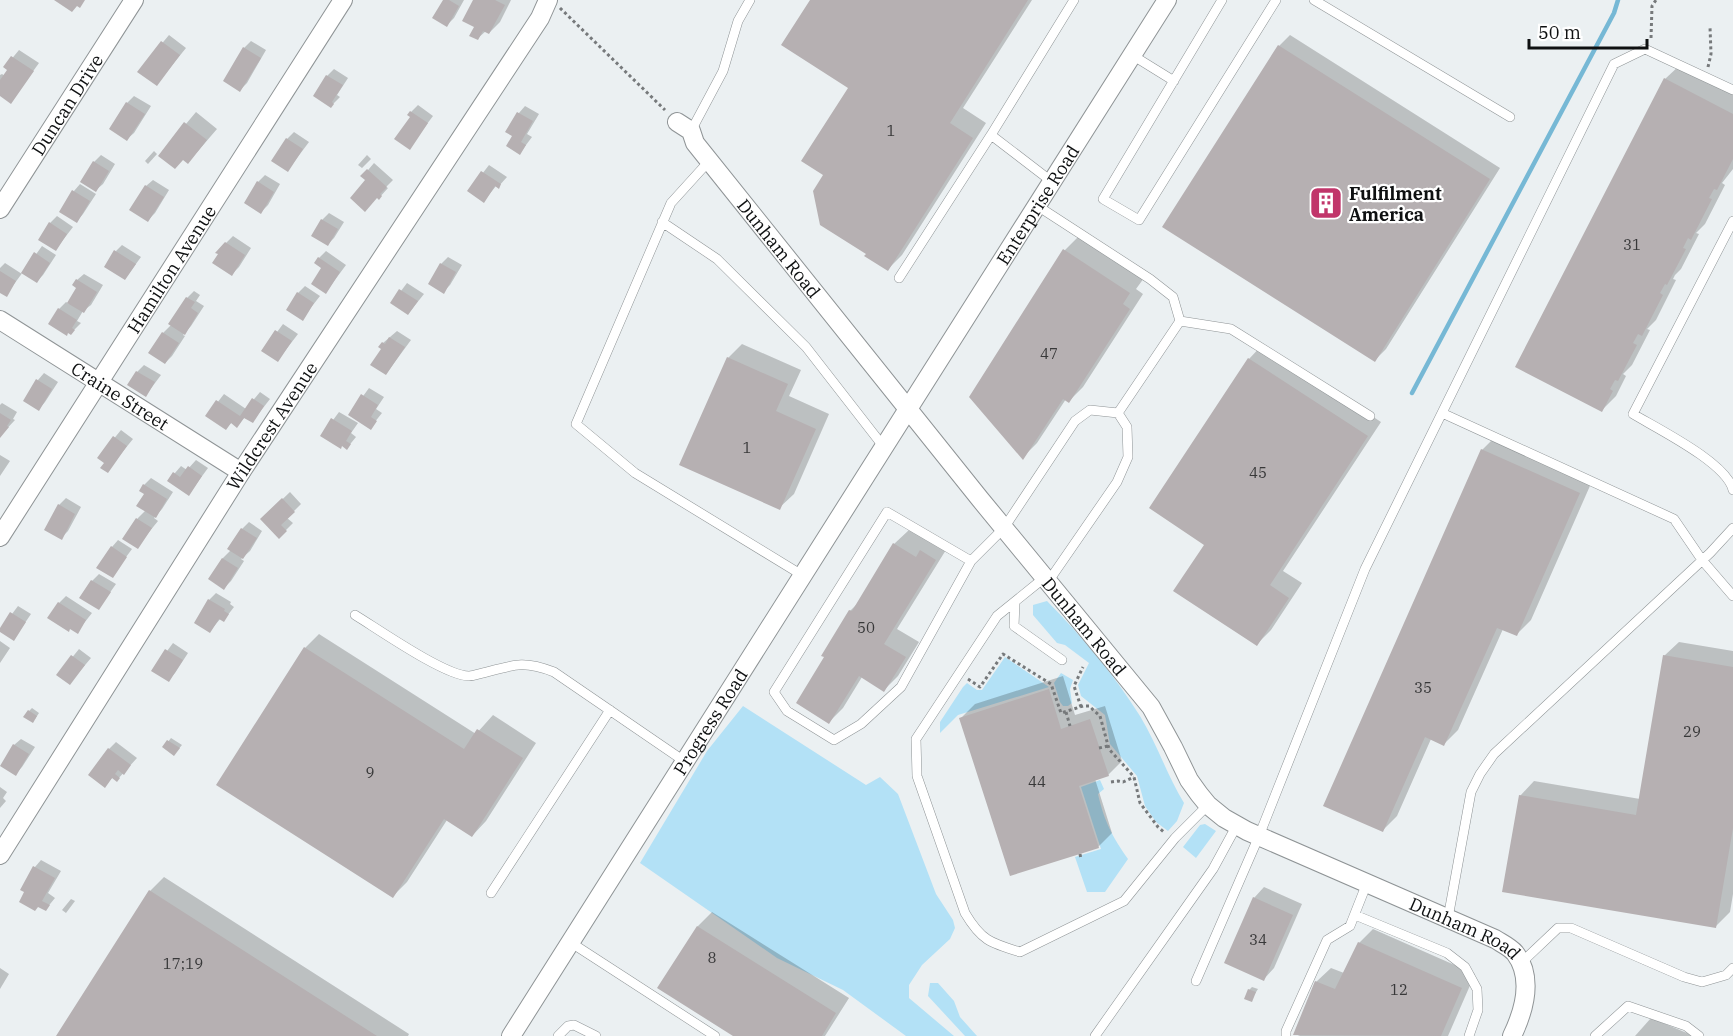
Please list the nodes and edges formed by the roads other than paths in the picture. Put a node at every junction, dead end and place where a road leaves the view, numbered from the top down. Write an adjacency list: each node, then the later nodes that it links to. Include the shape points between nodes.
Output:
1 (134, 0): 19 (street, Duncan Drive)
2 (343, 0): 25 (street, Hamilton Avenue)
3 (750, 0): 14 (lane, via 738,21 723,71)
4 (1074, 0): 15 (lane)
5 (1167, 0): 10 (street, Enterprise Road)
6 (1222, 0): 11 (lane)
7 (1276, 0): 11 (lane, via 1139,220 1103,199)
8 (1314, 0): 13 (lane)
9 (553, 3): 31 (street, Wildcrest Avenue)
10 (1132, 55): 11 (lane); 17 (street, Enterprise Road)
11 (1174, 81)
12 (1733, 90): 28 (lane, via 1645,49 1614,64)
13 (1510, 117)
14 (684, 127): 16 (street, Dunham Road)
15 (991, 135): 17 (lane); 22 (lane)
16 (710, 160): 21 (lane, via 670,203); 26 (street, Dunham Road)
17 (1052, 181): 18 (street, Enterprise Road)
18 (1036, 205): 24 (lane, via 1173,297); 26 (street, Enterprise Road)
19 (0, 209)
20 (1733, 221): 32 (lane, via 1633,414 1724,472)
21 (662, 222): 30 (lane, via 717,259 806,347); 38 (lane, via 576,424 635,473)
22 (899, 278)
23 (0, 320): 25 (street, Craine Street)
24 (1180, 321): 27 (lane); 29 (lane, via 1231,329)
25 (99, 382): 31 (street, Craine Street); 35 (street, Hamilton Avenue)
26 (907, 407): 30 (street, Progress Road); 33 (street, Dunham Road)
27 (1118, 413): 33 (lane, via 1090,410 1075,421); 39 (lane, via 1126,428 1128,457 1117,482)
28 (1442, 413): 36 (lane, via 1674,519); 48 (lane, via 1365,570)
29 (1370, 416)
30 (883, 446): 38 (street, Progress Road)
31 (242, 472): 49 (street, Wildcrest Avenue)
32 (1733, 490)
33 (1004, 528): 37 (lane); 39 (street, Dunham Road)
34 (1733, 528): 36 (lane)
35 (0, 537)
36 (1702, 560): 40 (lane); 53 (lane, via 1494,754 1479,774 1466,809)
37 (971, 561): 37 (lane, via 887,512 774,692 787,711 834,740 861,724 901,687)
38 (802, 575): 45 (street, Progress Road)
39 (1046, 580): 41 (lane); 46 (street, Dunham Road, via 1151,707 1189,780)
40 (1733, 596)
41 (1015, 602): 43 (lane, via 1014,626); 46 (lane, via 998,616 916,739 917,776 965,913 982,937 1020,952 1124,901 1175,838)
42 (355, 615): 44 (lane, via 442,668 469,676 514,664 534,664 554,672)
43 (1062, 660)
44 (610, 710): 45 (lane); 51 (lane)
45 (684, 761): 54 (street, Progress Road)
46 (1208, 805): 47 (street, Dunham Road)
47 (1237, 825): 48 (street, Dunham Road); 62 (lane, via 1213,869)
48 (1259, 836): 50 (street, Dunham Road); 57 (lane)
49 (0, 855)
50 (1367, 883): 52 (lane); 53 (street, Dunham Road)
51 (491, 893)
52 (1355, 915): 63 (lane, via 1350,926 1327,940); 64 (lane, via 1447,953 1466,967 1477,989 1478,1010)
53 (1448, 918): 55 (street, Dunham Road, via 1495,939 1514,952)
54 (570, 942): 58 (street, Progress Road); 61 (lane)
55 (1520, 964): 56 (lane, via 1558,928 1571,928 1702,982 1726,975); 65 (street, Dunham Road, via 1525,998)
56 (1733, 968)
57 (1196, 981)
58 (511, 1036)
59 (558, 1036): 60 (lane, via 574,1024)
60 (596, 1036)
61 (716, 1036)
62 (1095, 1036)
63 (1286, 1036)
64 (1469, 1036)
65 (1512, 1036)
66 (1595, 1036): 67 (lane, via 1628,1006 1686,1026)
67 (1698, 1036)

